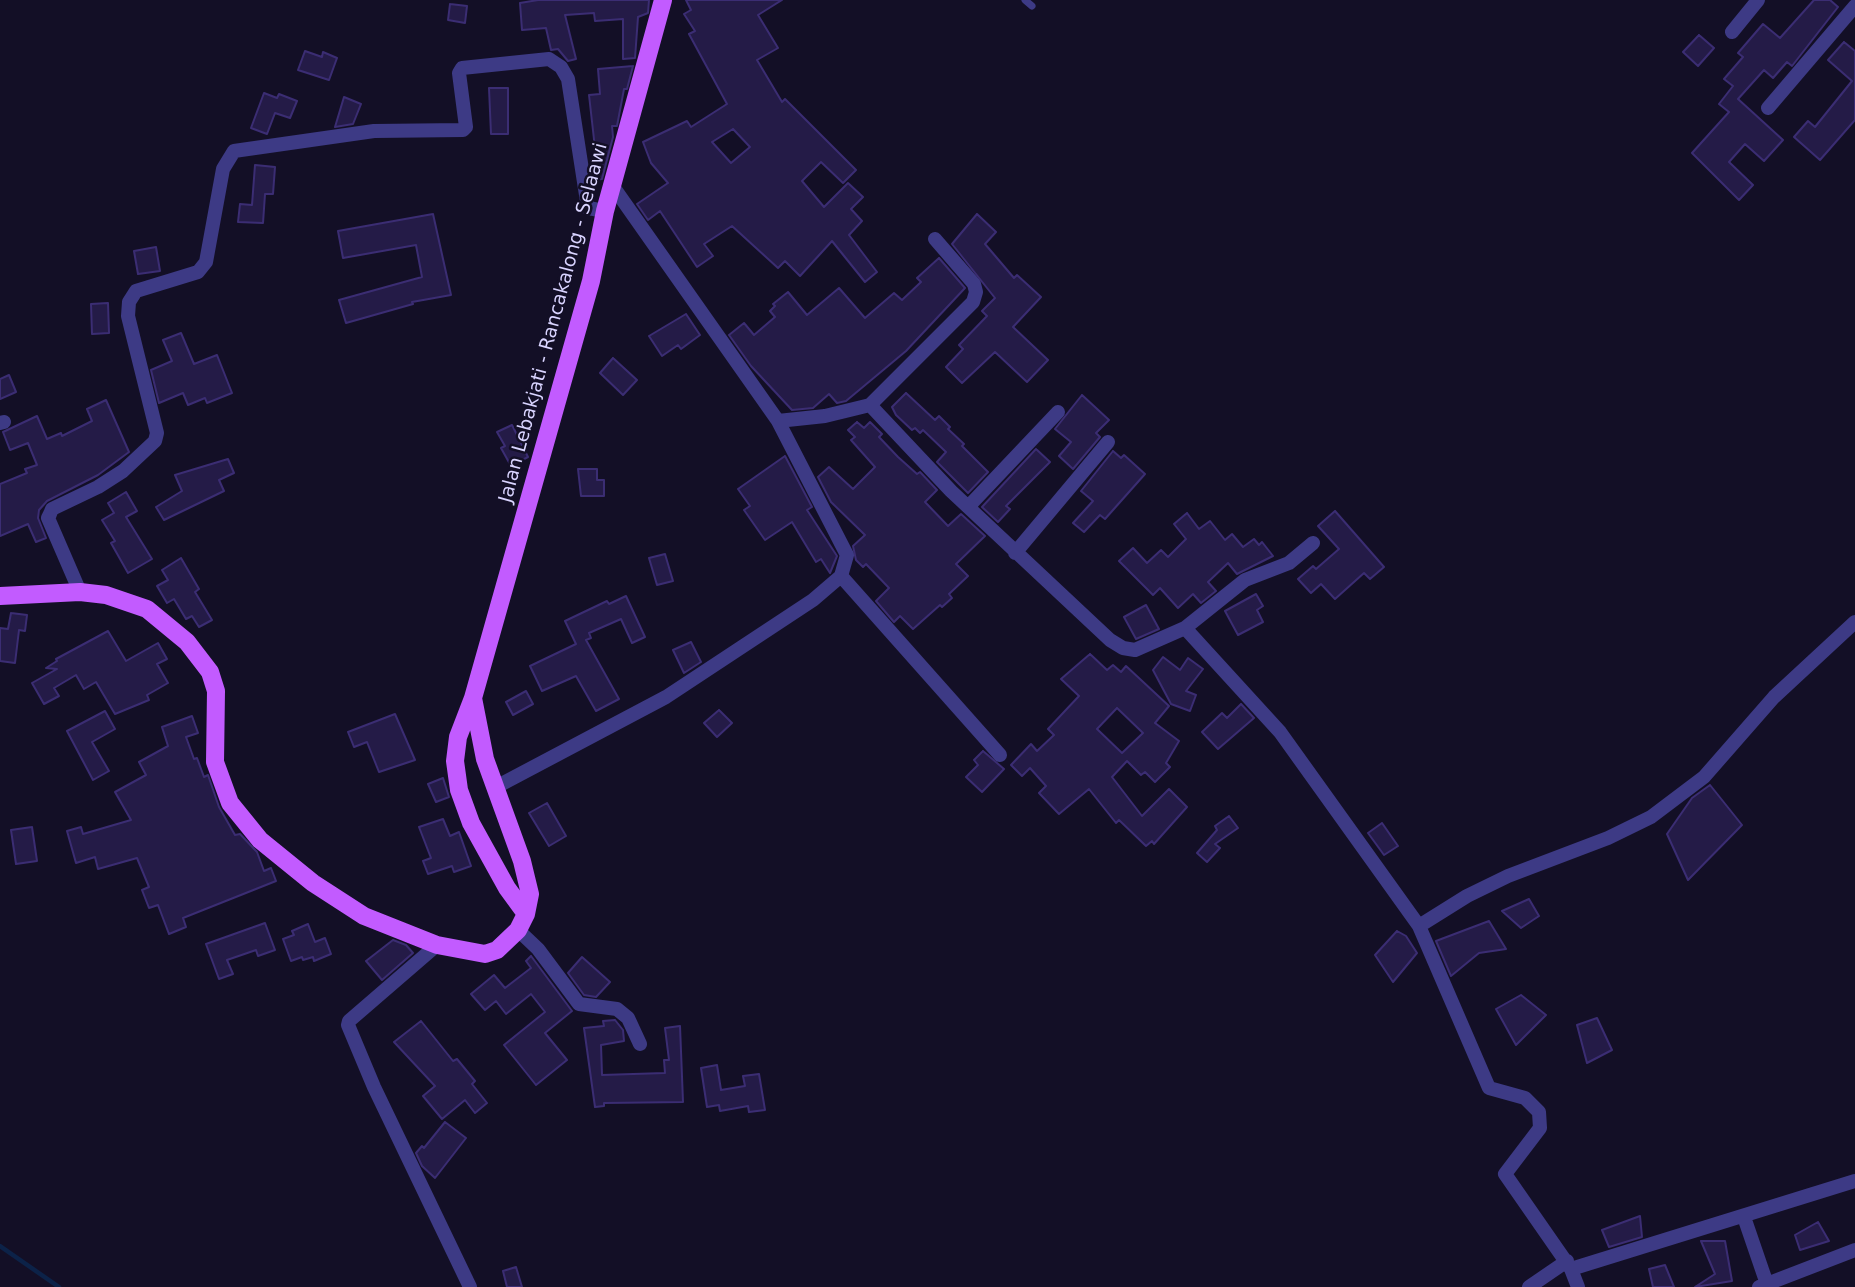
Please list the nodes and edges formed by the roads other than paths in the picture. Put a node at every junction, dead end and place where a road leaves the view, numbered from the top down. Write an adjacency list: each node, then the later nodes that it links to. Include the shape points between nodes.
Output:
1 (663, 0): 6 (main road, Jalan Lebakjati - Rancakalong - Selaawi)
2 (1758, 0): 4 (street)
3 (1855, 6): 5 (street)
4 (1732, 32)
5 (1768, 107)
6 (612, 185): 7 (main road, Jalan Lebakjati - Rancakalong - Selaawi); 11 (street)
7 (605, 211): 17 (street, via 588,208 568,79 550,59 462,68 458,74 463,130 374,131 234,151 221,179 206,262 198,272 136,291 129,302 128,317 158,433 155,441 123,471 50,513 50,523); 21 (main road, Jalan Lebakjati - Rancakalong - Selaawi, via 587,294)
8 (935, 239): 9 (street, via 974,284 973,302)
9 (870, 405): 11 (street); 13 (street)
10 (1058, 412): 13 (street)
11 (778, 421): 16 (street, via 847,555)
12 (1108, 442): 15 (street)
13 (968, 507): 15 (street)
14 (1313, 543): 20 (street, via 1289,563 1245,580)
15 (1015, 553): 20 (street, via 1122,648 1141,649)
16 (841, 576): 22 (street); 23 (street, via 813,600 666,697)
17 (80, 592): 18 (main road); 26 (main road, via 147,609 200,657 216,691 215,762 222,786 242,821 260,840 364,916)
18 (0, 596)
19 (1855, 622): 25 (street, via 1774,697 1704,777 1670,803 1608,838 1467,896)
20 (1185, 628): 25 (street, via 1280,732)
21 (473, 698): 23 (main road, Jalan Lebakjati - Rancakalong - Selaawi); 24 (main road, Jalan Lebakjati - Rancakalong - Selaawi, via 458,737 459,790)
22 (1000, 755)
23 (494, 788): 24 (main road, Jalan Lebakjati - Rancakalong - Selaawi, via 528,880)
24 (522, 922): 26 (main road, via 507,943 485,954); 27 (street, via 579,1004 617,1009 628,1018)
25 (1419, 926): 31 (street, via 1489,1088 1525,1098 1539,1112 1540,1128 1505,1174)
26 (437, 945): 33 (street, via 348,1025)
27 (640, 1044)
28 (1855, 1181): 29 (street)
29 (1744, 1217): 31 (street); 32 (street)
30 (1855, 1250): 32 (street)
31 (1569, 1265): 34 (street); 35 (street)
32 (1764, 1286)
33 (470, 1287)
34 (1529, 1287)
35 (1578, 1287)

